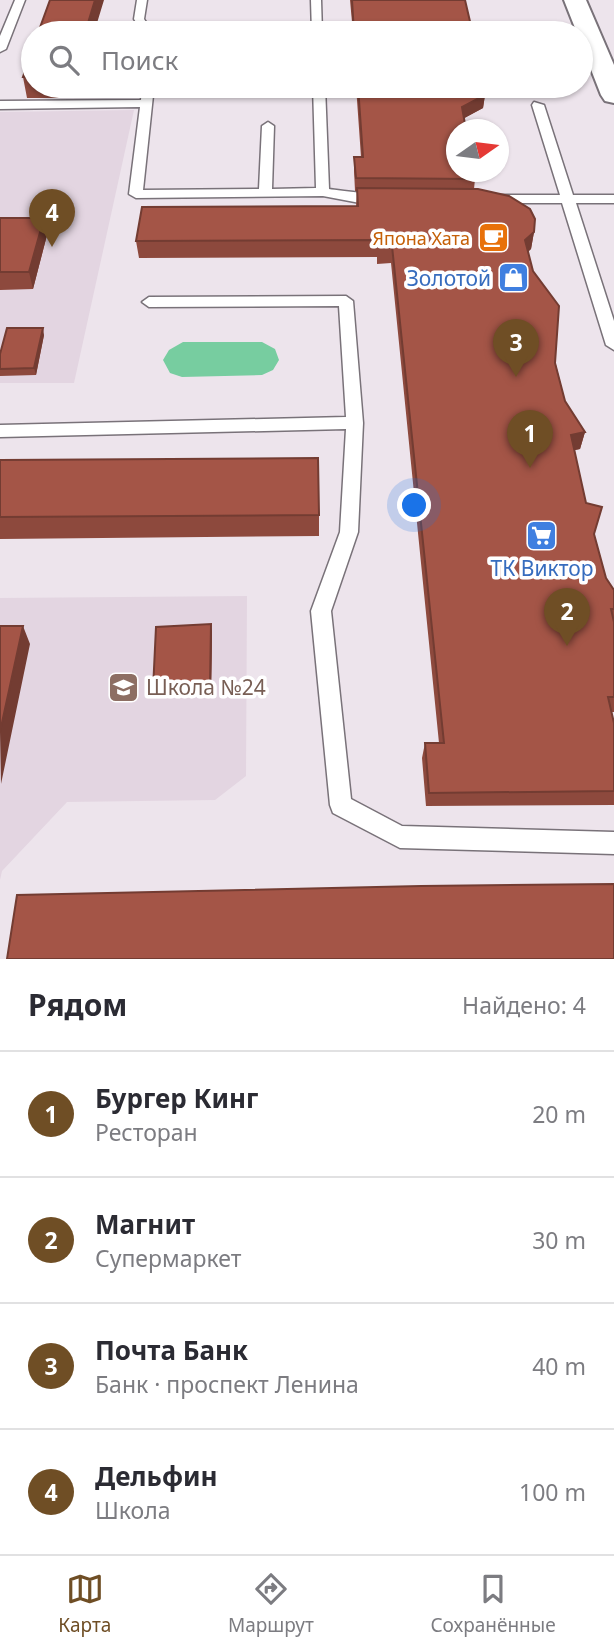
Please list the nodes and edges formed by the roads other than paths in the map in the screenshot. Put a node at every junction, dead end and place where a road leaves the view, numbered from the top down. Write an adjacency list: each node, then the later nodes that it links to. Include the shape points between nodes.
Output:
1 (20, 0): 9 (lane)
2 (142, 0): 5 (lane)
3 (316, 0): 6 (lane)
4 (575, 0): 7 (main road)
5 (140, 21)
6 (317, 21)
7 (584, 21)
8 (593, 44): 10 (main road)
9 (0, 49)
10 (614, 95)
11 (147, 98): 13 (lane)
12 (319, 98): 17 (lane)
13 (147, 103): 14 (lane); 18 (lane, via 136,194)
14 (0, 105)
15 (538, 105): 21 (lane)
16 (268, 126): 18 (lane)
17 (323, 192): 18 (lane); 19 (lane, via 360,199)
18 (265, 193)
19 (401, 199)
20 (483, 199): 21 (lane)
21 (568, 199): 22 (lane); 24 (lane)
22 (614, 199)
23 (149, 302): 25 (lane, via 346,301)
24 (614, 345)
25 (355, 424): 26 (lane); 27 (lane, via 349,532 321,611 341,805 400,836)
26 (0, 431)
27 (614, 843)

